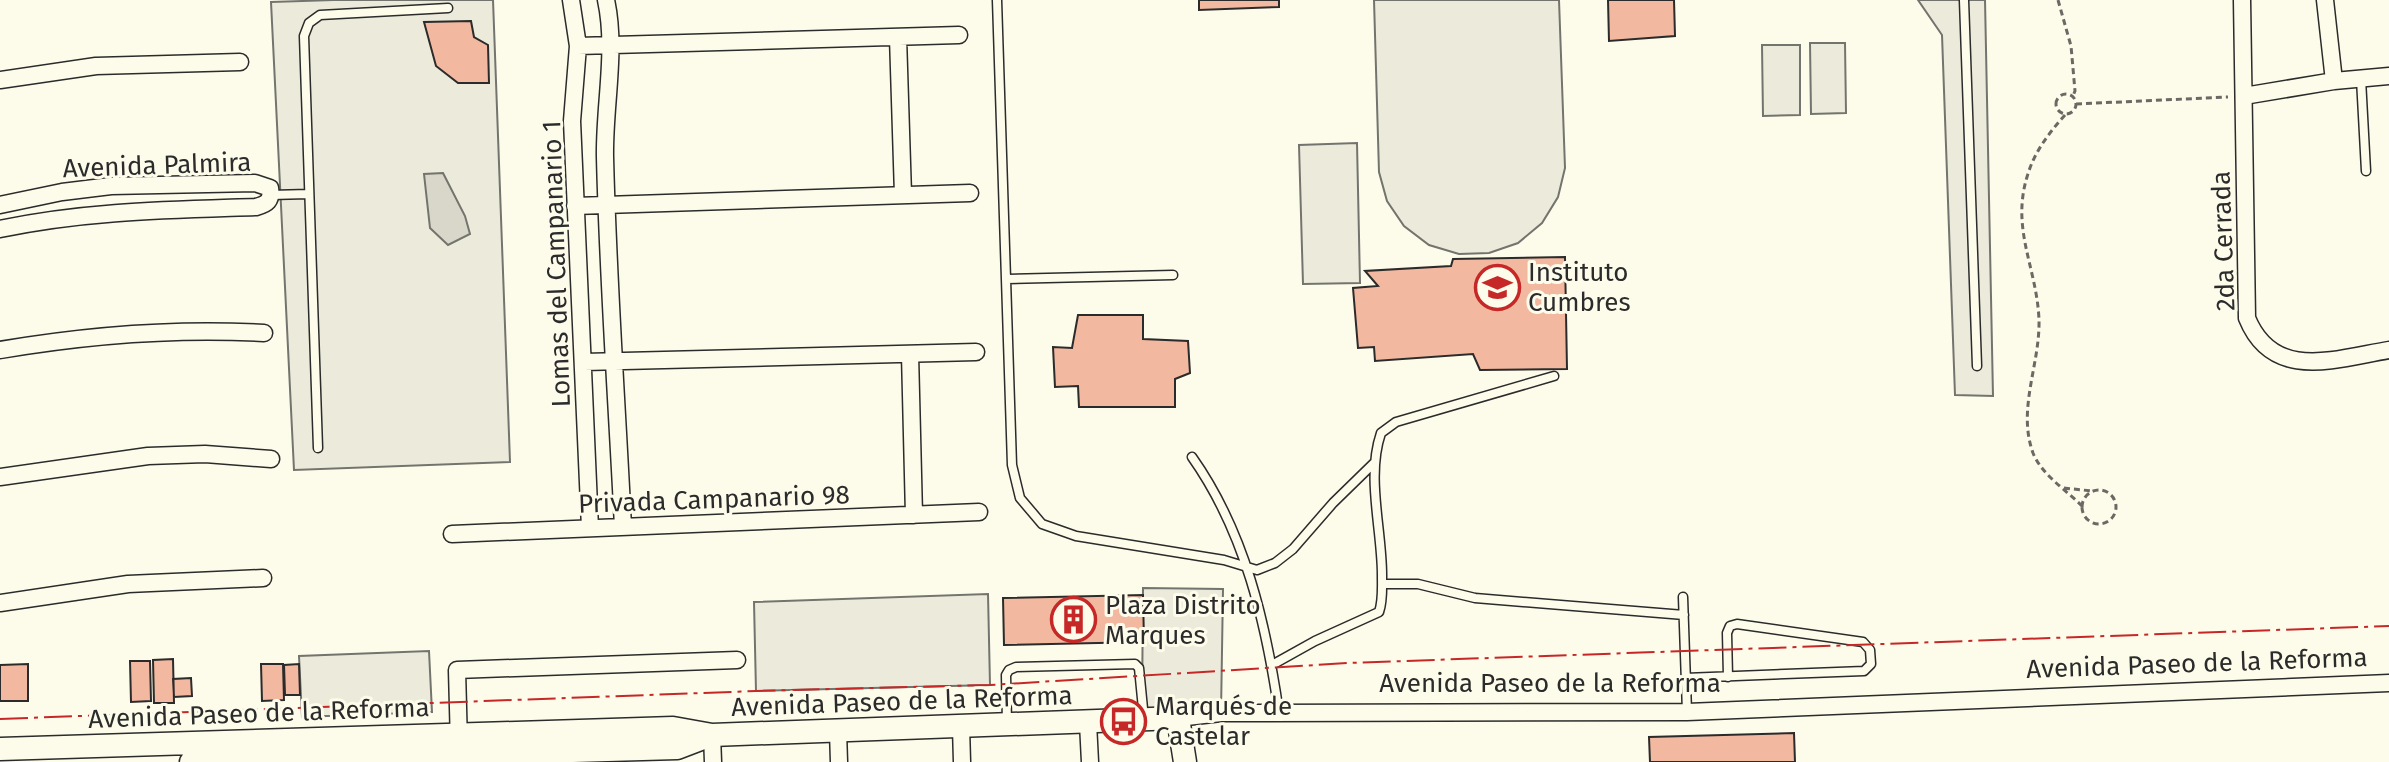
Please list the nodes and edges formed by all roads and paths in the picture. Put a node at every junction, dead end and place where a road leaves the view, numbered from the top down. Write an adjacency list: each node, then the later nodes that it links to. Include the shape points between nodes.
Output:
1 (571, 0): 11 (street, Lomas del Campanario 1)
2 (606, 0): 12 (street, Lomas del Campanario 1)
3 (997, 0): 32 (lane)
4 (1964, 0): 40 (lane)
5 (2058, 0): 18 (path, via 2071,46)
6 (2242, 0): 19 (street, 2da Cerrada)
7 (2325, 0): 17 (street)
8 (448, 8): 24 (lane, via 320,15 309,23 304,36)
9 (959, 35): 10 (street)
10 (898, 37): 12 (street); 26 (street)
11 (578, 46): 12 (street); 28 (street, Lomas del Campanario 1, via 572,121)
12 (610, 46): 29 (street, Lomas del Campanario 1)
13 (240, 62): 16 (street, via 96,66)
14 (2389, 76): 15 (street)
15 (2361, 78): 17 (street); 22 (lane)
16 (0, 80)
17 (2334, 81): 19 (street)
18 (2073, 96): 20 (path); 21 (path, via 2057,98 2056,109)
19 (2244, 96): 20 (path); 35 (street, 2da Cerrada, via 2247,318 2254,335 2274,355 2295,361)
20 (2076, 104): 21 (path)
21 (2065, 115): 47 (path, via 2037,152 2022,201 2022,240 2039,324 2027,424 2044,473)
22 (2366, 171)
23 (970, 193): 26 (street)
24 (308, 194): 25 (lane); 42 (lane)
25 (271, 195): 27 (street, Avenida Palmira, via 270,188 255,183 111,186); 30 (street, Avenida Palmira, via 270,201 256,207 104,213)
26 (903, 195): 29 (street)
27 (0, 205)
28 (575, 206): 29 (street); 39 (street, Lomas del Campanario 1)
29 (607, 206): 38 (street, Lomas del Campanario 1)
30 (0, 229)
31 (1173, 275): 32 (lane)
32 (1007, 279): 55 (lane, via 1012,465 1020,498 1042,524 1076,536)
33 (264, 333): 34 (street, via 120,334)
34 (0, 350)
35 (2389, 350)
36 (976, 352): 37 (street)
37 (910, 354): 38 (street); 51 (street)
38 (615, 361): 39 (street); 52 (street, Lomas del Campanario 1)
39 (584, 362): 53 (street, Lomas del Campanario 1)
40 (1977, 366)
41 (1554, 376): 45 (lane, via 1396,422 1381,433)
42 (318, 448)
43 (1192, 457): 55 (lane, via 1224,506)
44 (271, 459): 46 (street, via 148,456)
45 (1374, 463): 55 (lane, via 1293,549 1275,563); 57 (lane)
46 (0, 477)
47 (2064, 488): 48 (path); 49 (path)
48 (2092, 491): 49 (path); 49 (path, via 2101,490 2115,501 2113,517 2106,523 2089,522)
49 (2082, 506)
50 (979, 512): 51 (street, Privada Campanario 98)
51 (914, 515): 52 (street, Privada Campanario 98)
52 (623, 527): 53 (street, Privada Campanario 98)
53 (590, 528): 54 (street, Privada Campanario 98)
54 (452, 534)
55 (1248, 568): 62 (lane)
56 (263, 578): 59 (street, via 128,584)
57 (1382, 584): 60 (lane, via 1418,584 1475,598); 62 (lane, via 1379,612)
58 (1683, 597): 60 (lane)
59 (0, 603)
60 (1684, 615): 64 (lane)
61 (737, 660): 77 (street, via 457,670)
62 (1272, 665): 67 (lane)
63 (1728, 677): 63 (lane, via 1727,633 1737,624 1863,642 1870,650 1871,664 1864,671); 64 (lane)
64 (1685, 678): 66 (lane)
65 (2389, 683): 66 (street, Avenida Paseo de la Reforma)
66 (1687, 712): 67 (street, Avenida Paseo de la Reforma)
67 (1279, 713): 68 (street, Avenida Paseo de la Reforma)
68 (1178, 718): 69 (street, Avenida Paseo de la Reforma); 86 (street)
69 (1144, 720): 70 (street, Avenida Paseo de la Reforma); 71 (lane, via 1135,664 1016,667 1006,675)
70 (1088, 723): 71 (street, Avenida Paseo de la Reforma); 85 (street)
71 (1007, 725): 72 (street, Avenida Paseo de la Reforma)
72 (961, 727): 73 (street, Avenida Paseo de la Reforma); 84 (street)
73 (838, 731): 74 (street, Avenida Paseo de la Reforma); 83 (street)
74 (712, 735): 75 (street, Avenida Paseo de la Reforma, via 677,748); 82 (street)
75 (584, 747): 77 (street, Avenida Paseo de la Reforma)
76 (0, 749): 79 (street, Avenida Paseo de la Reforma)
77 (460, 750): 78 (street, Avenida Paseo de la Reforma)
78 (330, 753): 80 (street, Avenida Paseo de la Reforma)
79 (90, 754): 80 (street, Avenida Paseo de la Reforma)
80 (209, 755): 81 (street, Avenida Paseo de la Reforma)
81 (191, 762)
82 (713, 762)
83 (839, 762)
84 (962, 762)
85 (1090, 762)
86 (1185, 762)

